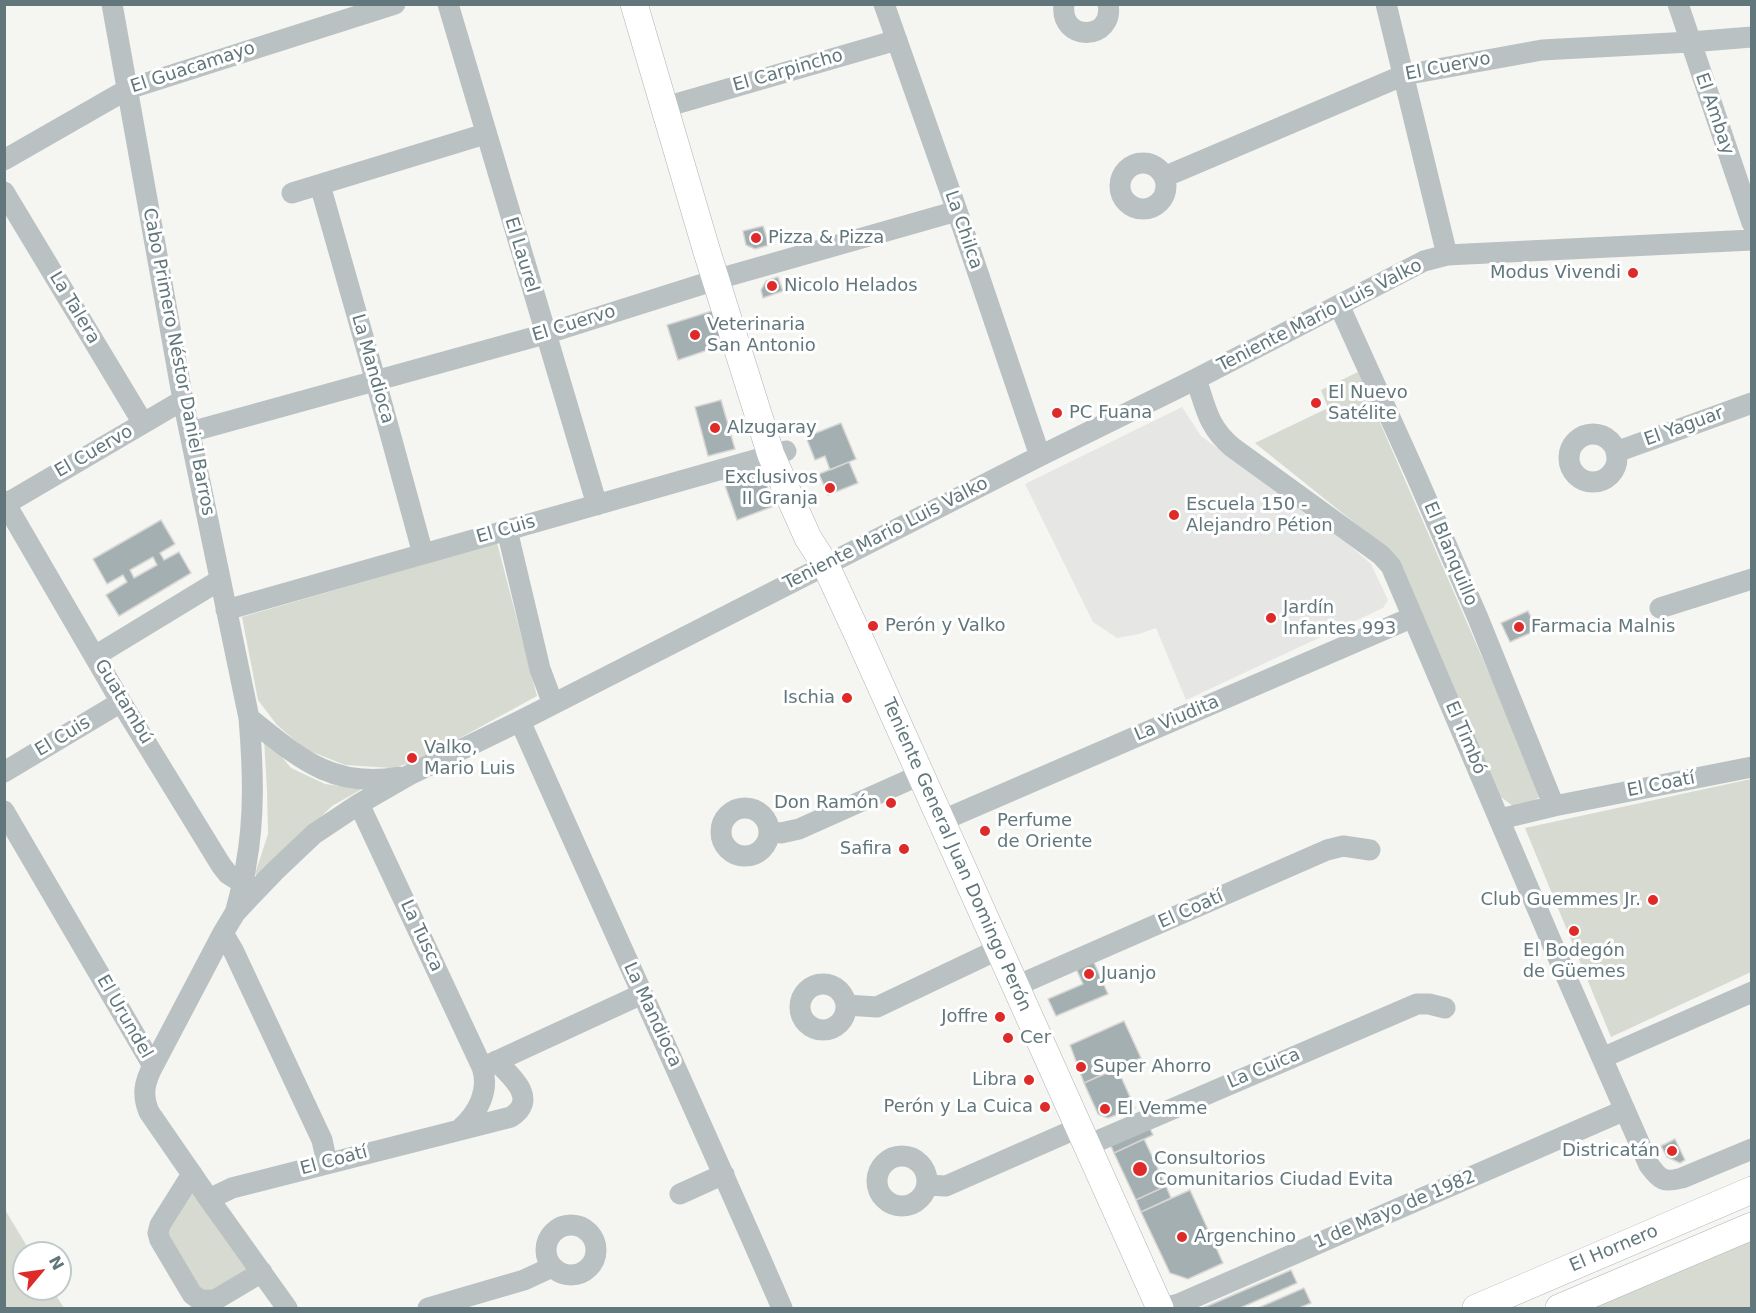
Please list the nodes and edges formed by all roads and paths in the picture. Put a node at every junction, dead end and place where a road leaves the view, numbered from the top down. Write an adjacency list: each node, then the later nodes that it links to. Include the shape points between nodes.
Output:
1 (112, 4): 15 (street, Cabo Primero Néstor Daniel Barros)
2 (395, 4): 15 (street, El Guacamayo)
3 (448, 4): 17 (street, El Laurel)
4 (634, 4): 27 (main road, Teniente General Juan Domingo Perón)
5 (650, 4): 16 (main road, Teniente General Juan Domingo Perón)
6 (884, 4): 12 (street, La Chilca)
7 (1064, 4): 8 (street, via 1068,25 1088,33 1106,23)
8 (1108, 4)
9 (1386, 4): 14 (street)
10 (1678, 4): 13 (street, El Ambay)
11 (1752, 37): 13 (street, El Cuervo)
12 (897, 40): 16 (street, El Carpincho); 23 (street, La Chilca)
13 (1690, 42): 14 (street, El Cuervo, via 1542,50); 24 (street, El Ambay)
14 (1404, 75): 19 (street, El Cuervo); 26 (street)
15 (128, 88): 18 (street, El Guacamayo); 32 (street, Cabo Primero Néstor Daniel Barros)
16 (679, 102): 27 (main road, Teniente General Juan Domingo Perón)
17 (485, 134): 20 (street); 29 (street, El Laurel)
18 (4, 160)
19 (1164, 177)
20 (320, 185): 22 (street); 31 (street, La Mandioca)
21 (4, 192): 34 (street, La Talera)
22 (292, 193)
23 (957, 211): 27 (street, El Cuervo); 38 (street, La Chilca)
24 (1752, 223)
25 (1752, 240): 26 (street, Teniente Mario Luis Valko)
26 (1447, 255): 28 (street, Teniente Mario Luis Valko, via 1424,261)
27 (723, 278): 29 (street, El Cuervo); 37 (main road, Teniente General Juan Domingo Perón)
28 (1339, 305): 30 (street, Teniente Mario Luis Valko); 59 (street, El Blanquillo, via 1478,618)
29 (545, 334): 31 (street, El Cuervo); 40 (street, El Laurel)
30 (1196, 380): 38 (street, Teniente Mario Luis Valko); 48 (street, El Timbó, via 1210,423 1219,436 1381,555 1391,566)
31 (376, 382): 35 (street, El Cuervo); 42 (street, La Mandioca)
32 (183, 400): 34 (street, El Cuervo); 35 (street, Cabo Primero Néstor Daniel Barros)
33 (1752, 403): 36 (street, El Yaguar)
34 (143, 423): 39 (street, El Cuervo)
35 (190, 432): 45 (street, Cabo Primero Néstor Daniel Barros)
36 (1616, 452)
37 (778, 453): 40 (street, El Cuis); 43 (main road, Teniente General Juan Domingo Perón, via 808,538)
38 (1040, 456): 43 (street, Teniente Mario Luis Valko)
39 (5, 503): 49 (street, Guatambú)
40 (597, 505): 41 (street, El Cuis)
41 (507, 530): 42 (street, El Cuis); 51 (street, via 540,669)
42 (423, 554): 47 (street, El Cuis)
43 (826, 566): 51 (street, Teniente Mario Luis Valko); 57 (main road, Teniente General Juan Domingo Perón)
44 (1752, 579): 46 (street)
45 (220, 580): 47 (street, Cabo Primero Néstor Daniel Barros); 49 (street)
46 (1660, 608)
47 (226, 610): 52 (street, Cabo Primero Néstor Daniel Barros)
48 (1413, 617): 61 (street, El Timbó); 62 (street, La Viudita)
49 (95, 656): 50 (street, Guatambú)
50 (121, 702): 55 (street, El Cuis); 65 (street, Guatambú, via 221,865)
51 (553, 704): 53 (street, Teniente Mario Luis Valko)
52 (249, 718): 56 (street, via 306,762 340,776 373,780); 65 (street, Cabo Primero Néstor Daniel Barros, via 253,794)
53 (520, 721): 56 (street, Teniente Mario Luis Valko); 70 (street, La Mandioca)
54 (1752, 767): 59 (street, El Coatí)
55 (4, 772)
56 (411, 774): 58 (street, Teniente Mario Luis Valko)
57 (920, 775): 62 (main road, Teniente General Juan Domingo Perón); 63 (street, via 799,830)
58 (359, 804): 65 (street, Teniente Mario Luis Valko, via 314,834 275,871); 74 (street, La Tusca)
59 (1554, 806): 61 (street, El Coatí)
60 (4, 811): 75 (street, El Urundel)
61 (1500, 819): 73 (street, El Timbó)
62 (941, 821): 67 (main road, Teniente General Juan Domingo Perón)
63 (769, 831)
64 (1370, 850): 68 (street, El Coatí, via 1343,846 1328,850)
65 (249, 888): 66 (street, Teniente Mario Luis Valko)
66 (223, 933): 75 (street, Teniente Mario Luis Valko); 80 (street, via 322,1140)
67 (999, 949): 68 (main road, Teniente General Juan Domingo Perón); 71 (street, via 877,1007)
68 (1016, 986): 78 (main road, Teniente General Juan Domingo Perón)
69 (1752, 992): 73 (street)
70 (642, 994): 74 (street); 82 (street, La Mandioca)
71 (846, 1005)
72 (1445, 1008): 78 (street, La Cuica, via 1417,1004)
73 (1602, 1058): 76 (street, El Timbó)
74 (489, 1064): 77 (street, via 481,1102 471,1120); 77 (street, El Coatí, via 518,1084 523,1103 512,1117)
75 (153, 1066): 81 (street, El Urundel, via 144,1090 145,1102)
76 (1625, 1110): 79 (street, El Timbó, via 1649,1165 1664,1180 1682,1178); 95 (street, 1 de Mayo de 1982)
77 (461, 1128): 80 (street, El Coatí)
78 (1082, 1137): 83 (street, La Cuica, via 946,1186); 94 (main road, Teniente General Juan Domingo Perón)
79 (1752, 1149)
80 (327, 1163): 86 (street, El Coatí, via 232,1188)
81 (192, 1174): 86 (street, El Urundel); 89 (street, via 158,1233 192,1294 200,1300 215,1300)
82 (724, 1174): 85 (street); 93 (street, La Mandioca)
83 (927, 1185)
84 (1752, 1190): 96 (main road, El Hornero)
85 (680, 1194)
86 (208, 1199): 89 (street, El Urundel)
87 (1752, 1226): 90 (main road, El Hornero)
88 (552, 1267): 92 (street, via 524,1280)
89 (262, 1272): 91 (street, El Urundel)
90 (1592, 1302): 97 (main road, El Hornero)
91 (287, 1308)
92 (428, 1308)
93 (782, 1308)
94 (1160, 1308)
95 (1164, 1308)
96 (1476, 1308)
97 (1559, 1308)

